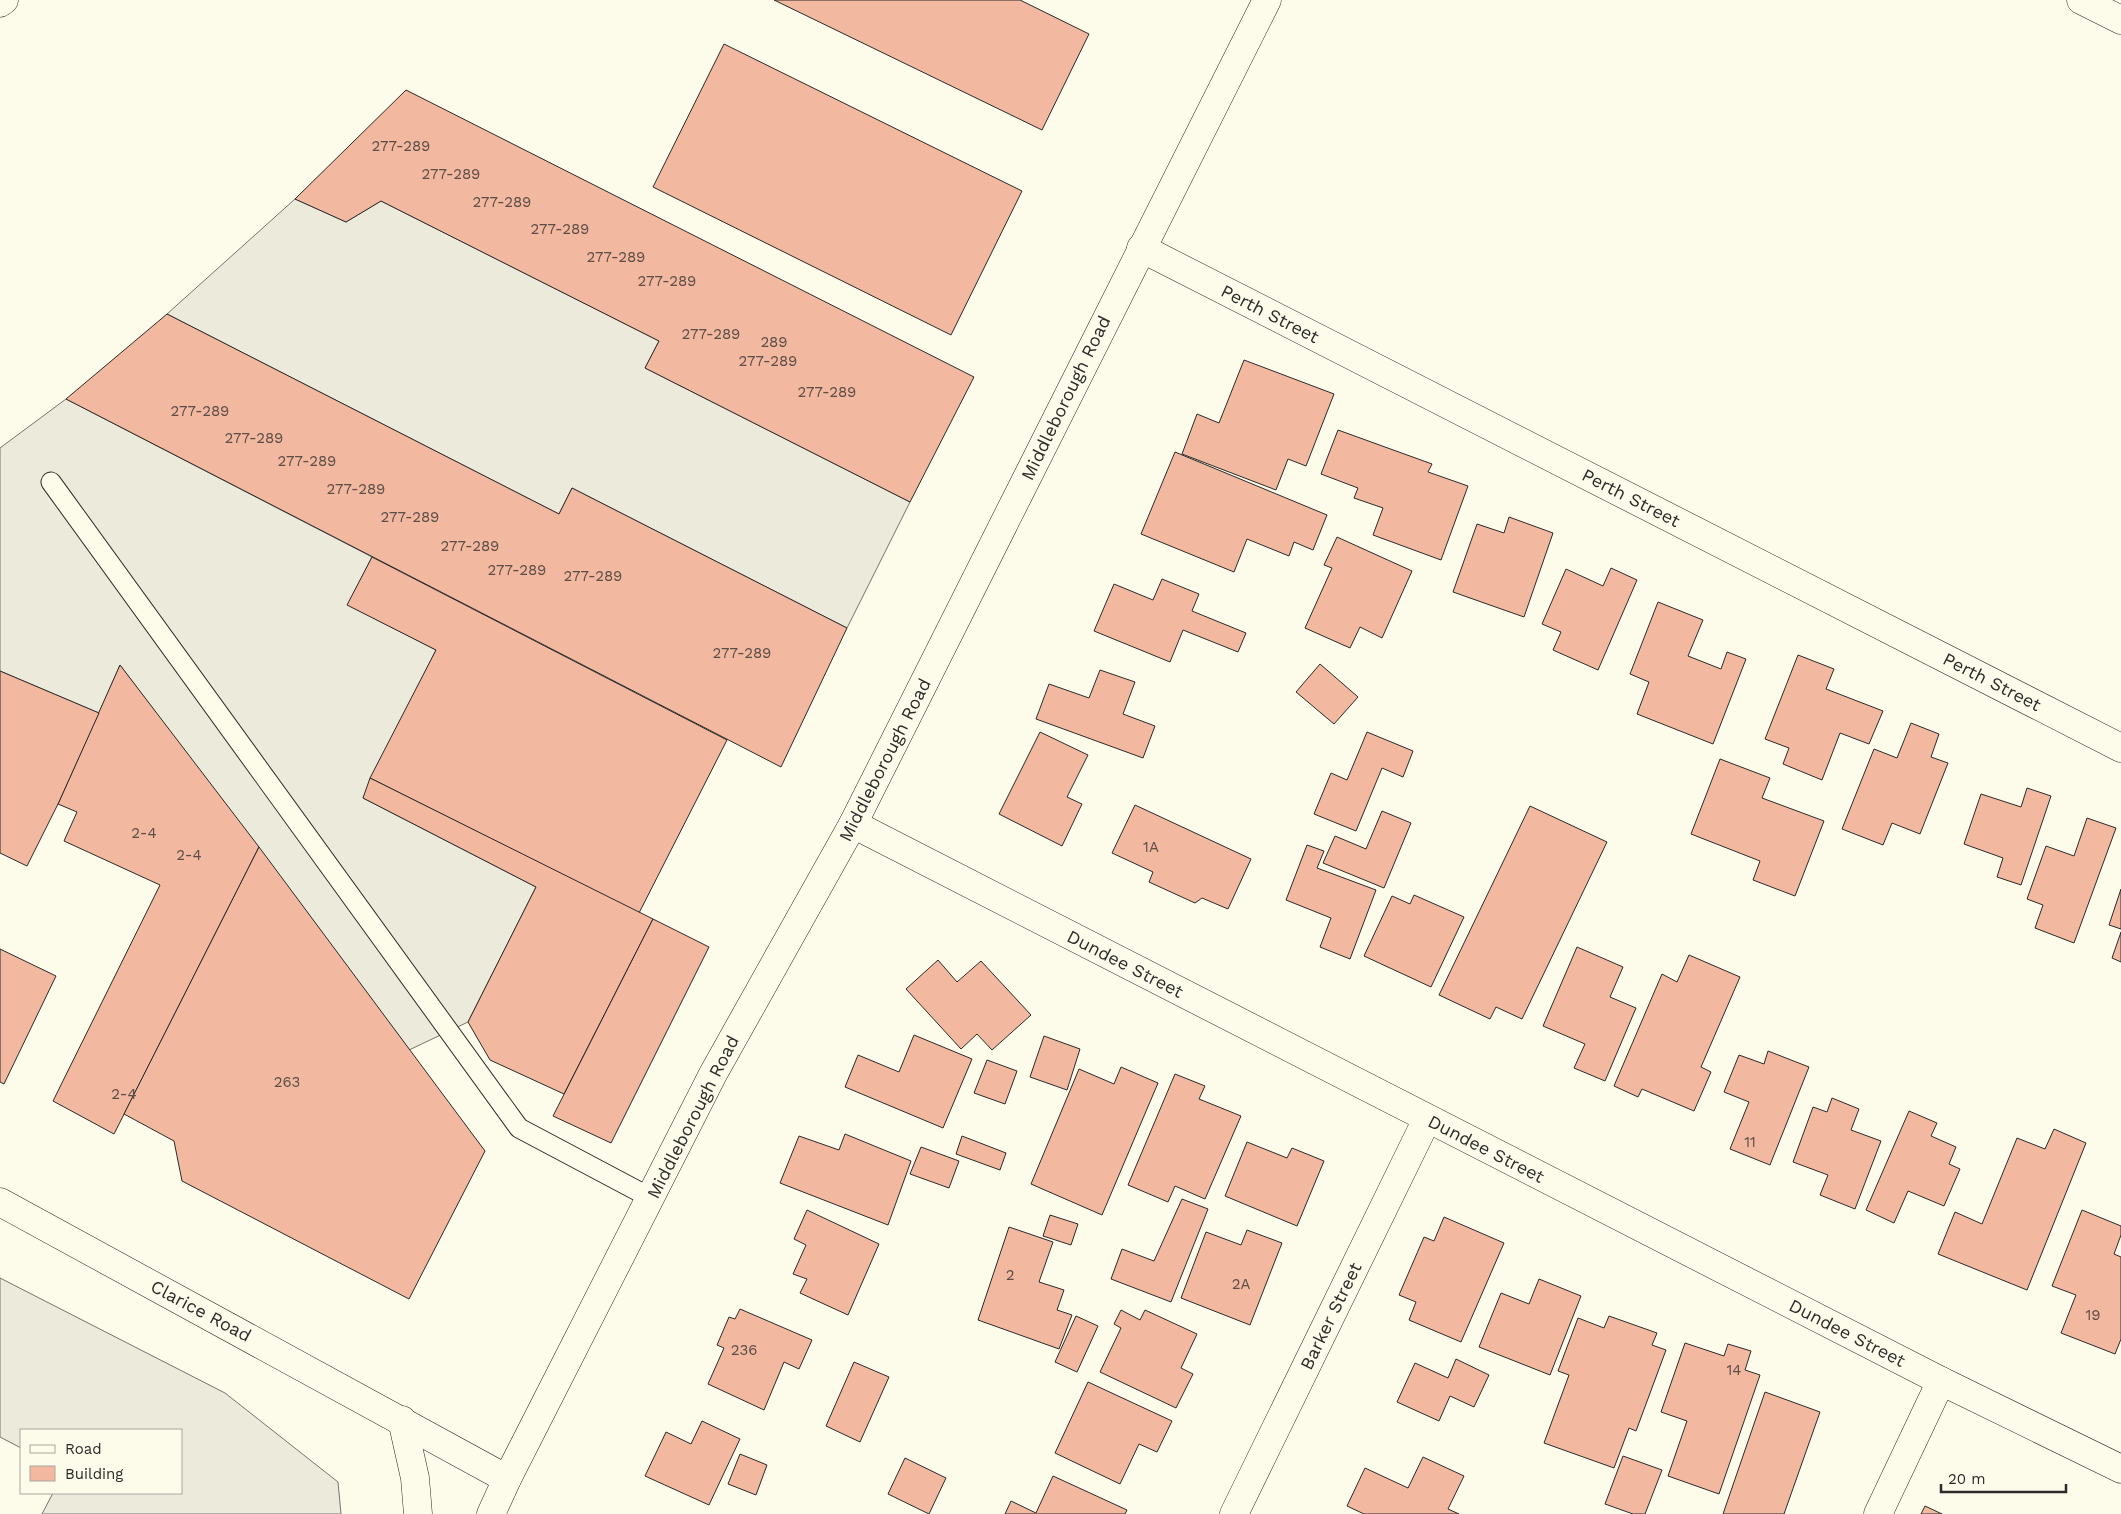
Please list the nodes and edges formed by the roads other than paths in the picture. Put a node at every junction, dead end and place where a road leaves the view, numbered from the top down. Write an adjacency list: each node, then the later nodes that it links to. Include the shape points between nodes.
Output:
1 (4, 0): 4 (street)
2 (1266, 0): 6 (street, Middleborough Road)
3 (2080, 0): 5 (street)
4 (0, 3)
5 (2121, 20)
6 (1141, 248): 8 (street, Perth Street); 9 (street, Middleborough Road)
7 (51, 482): 11 (lane, via 518,1128)
8 (2121, 748)
9 (853, 824): 10 (street, Dundee Street); 11 (street, Middleborough Road, via 713,1074)
10 (1427, 1119): 13 (street, Dundee Street); 19 (street, Barker Street)
11 (651, 1198): 16 (street, Middleborough Road)
12 (0, 1202): 14 (street, Clarice Road)
13 (1941, 1381): 15 (street, Dundee Street); 20 (street)
14 (402, 1420): 16 (street, Clarice Road); 17 (street, via 415,1478)
15 (2121, 1469)
16 (508, 1478): 18 (street, Middleborough Road)
17 (418, 1514)
18 (492, 1514)
19 (1234, 1514)
20 (1878, 1514)

